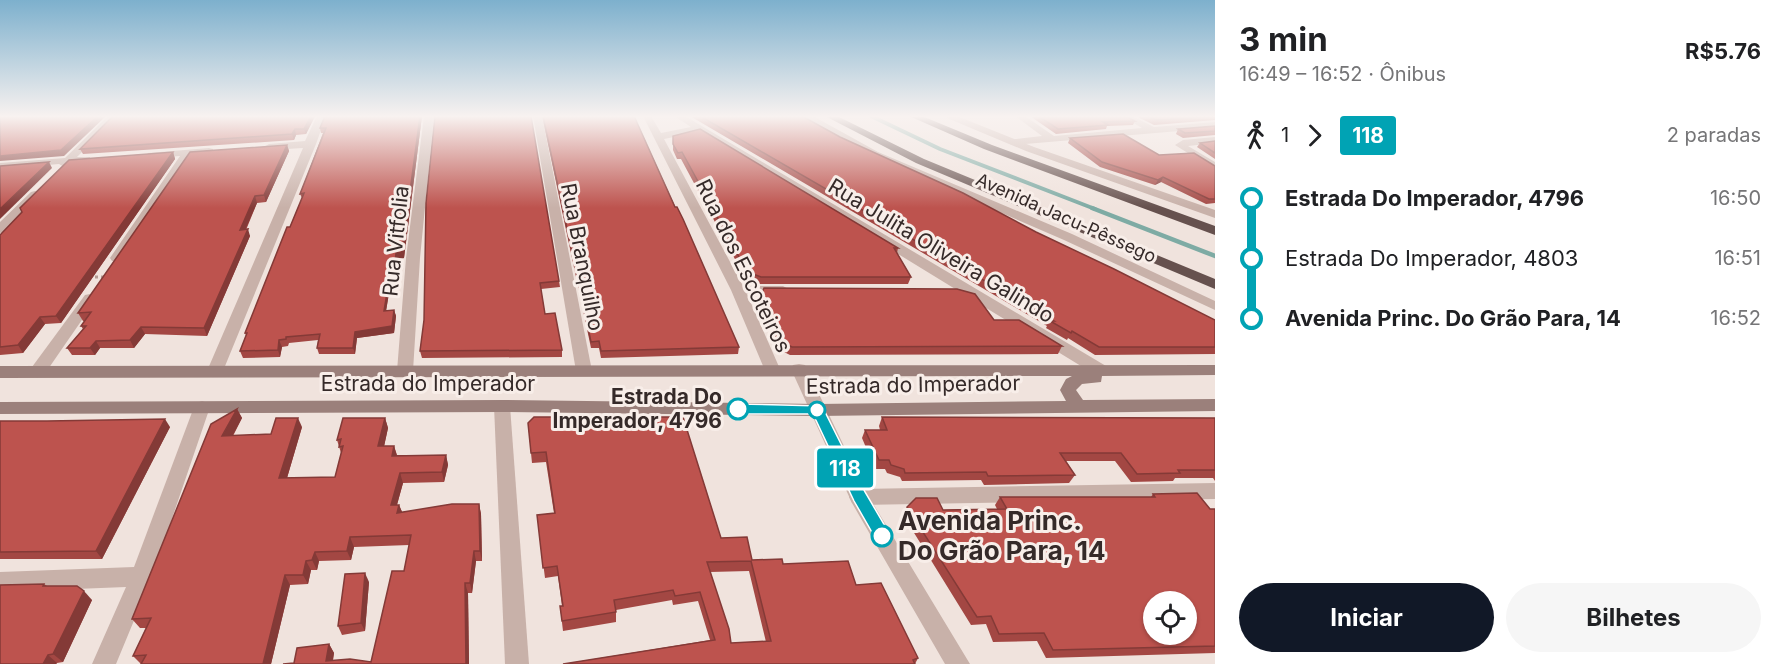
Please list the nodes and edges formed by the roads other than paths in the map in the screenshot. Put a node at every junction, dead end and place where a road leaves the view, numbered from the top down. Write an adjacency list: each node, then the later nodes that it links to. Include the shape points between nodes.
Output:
1 (82, 147): 18 (street)
2 (269, 147): 13 (street)
3 (310, 147): 38 (street)
4 (426, 147): 39 (street, Rua Vitfolia)
5 (543, 147): 34 (street, Rua Branquilho)
6 (662, 147): 27 (street, Rua dos Escoteiros)
7 (730, 147): 30 (street, Rua Julita Oliveira Galindo)
8 (862, 147): 31 (street, Avenida Jacu-Pêssego)
9 (893, 147): 25 (highway, Avenida Jacu-Pêssego)
10 (992, 147): 23 (highway, Avenida Jacu-Pêssego)
11 (1025, 147): 21 (street)
12 (1183, 147): 20 (street)
13 (255, 148)
14 (222, 150): 15 (street)
15 (188, 152): 16 (street); 24 (street)
16 (144, 155)
17 (100, 159): 18 (street)
18 (68, 161): 19 (street); 22 (street)
19 (0, 166)
20 (1215, 167)
21 (1215, 214)
22 (0, 229)
23 (1215, 231)
24 (110, 273)
25 (1215, 284)
26 (97, 287): 37 (street)
27 (738, 290): 28 (street); 32 (street, Rua dos Escoteiros)
28 (796, 290)
29 (934, 290): 30 (street)
30 (969, 290): 35 (street, Rua Julita Oliveira Galindo)
31 (1215, 306)
32 (772, 369): 33 (main road, Estrada do Imperador); 34 (main road, Estrada do Imperador)
33 (799, 369): 35 (main road, Estrada do Imperador); 47 (street)
34 (584, 370): 39 (main road, Estrada do Imperador)
35 (1100, 370): 36 (main road, Estrada do Imperador)
36 (1215, 370)
37 (38, 371): 38 (main road, Estrada do Imperador); 40 (main road, Estrada do Imperador)
38 (215, 371): 39 (main road, Estrada do Imperador)
39 (405, 371)
40 (0, 372)
41 (1215, 378): 42 (main road, via 1073,380 1068,390)
42 (1077, 405): 43 (main road, Estrada do Imperador); 47 (main road, Estrada do Imperador)
43 (1215, 405)
44 (502, 406): 45 (main road, Estrada do Imperador); 47 (main road, Estrada do Imperador); 53 (street)
45 (202, 407): 46 (main road, Estrada do Imperador); 50 (street)
46 (0, 408)
47 (817, 410): 49 (street)
48 (1215, 491): 49 (street)
49 (860, 497): 54 (street)
50 (141, 576): 51 (street); 52 (street)
51 (0, 582)
52 (104, 664)
53 (517, 664)
54 (958, 664)

